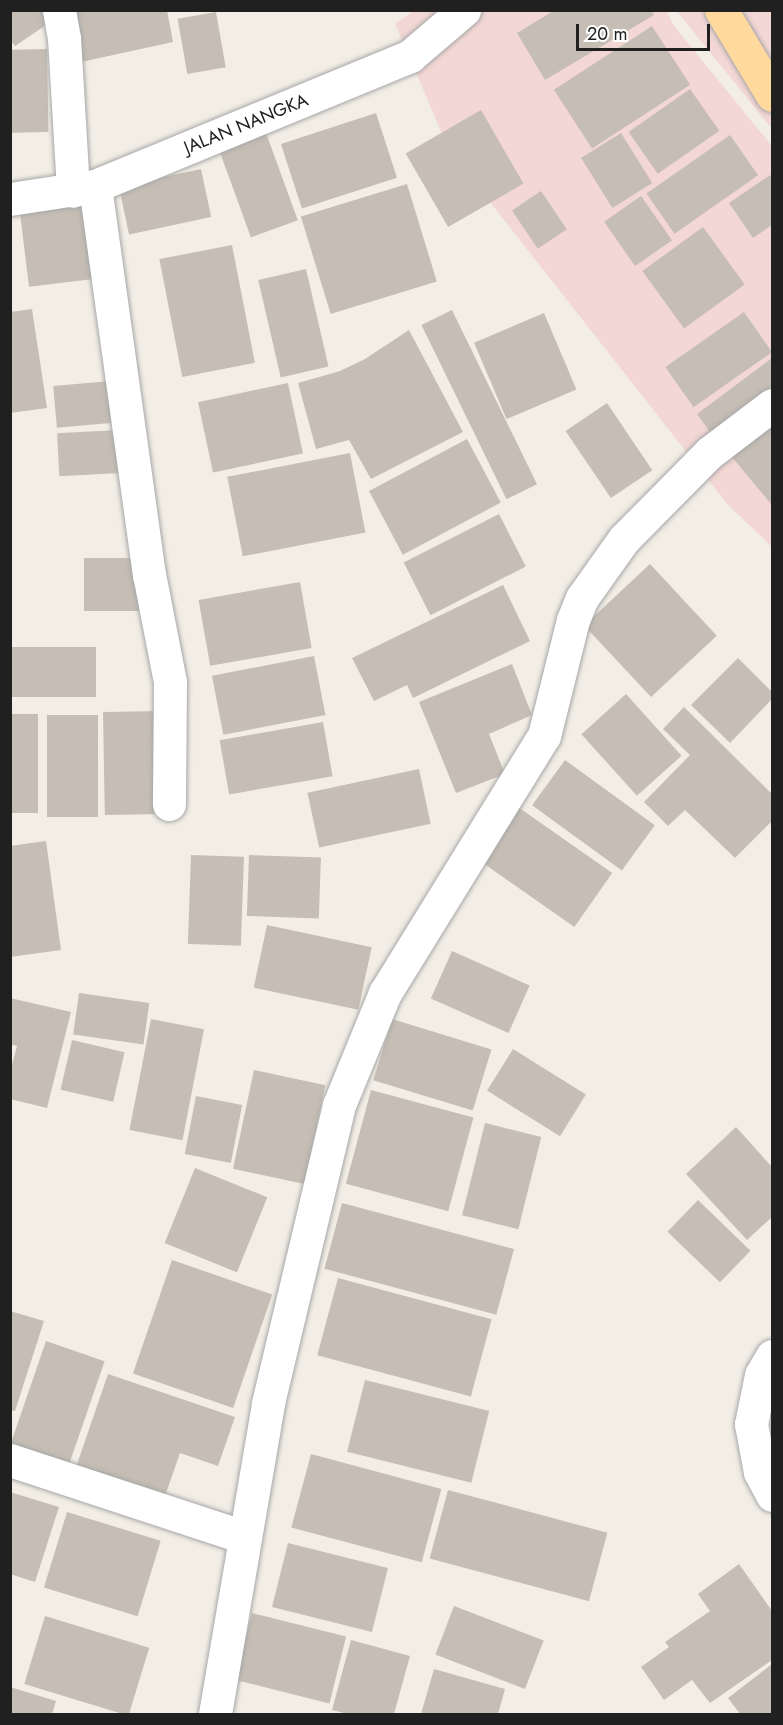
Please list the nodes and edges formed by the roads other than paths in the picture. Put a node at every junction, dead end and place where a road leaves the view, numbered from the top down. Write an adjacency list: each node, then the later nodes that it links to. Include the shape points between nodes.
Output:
1 (58, 10): 5 (street)
2 (464, 10): 5 (street, JALAN NANGKA, via 410,56)
3 (721, 10): 4 (main road)
4 (772, 95)
5 (84, 188): 6 (street, JALAN NANGKA); 8 (street, via 170,682)
6 (10, 199)
7 (772, 405): 12 (street, via 709,453 624,539 582,598 544,736 385,993 339,1105 268,1403)
8 (169, 804)
9 (772, 1356): 11 (street, via 761,1375 751,1424 760,1472)
10 (10, 1460): 12 (street)
11 (772, 1495)
12 (244, 1537): 13 (street)
13 (218, 1714)

